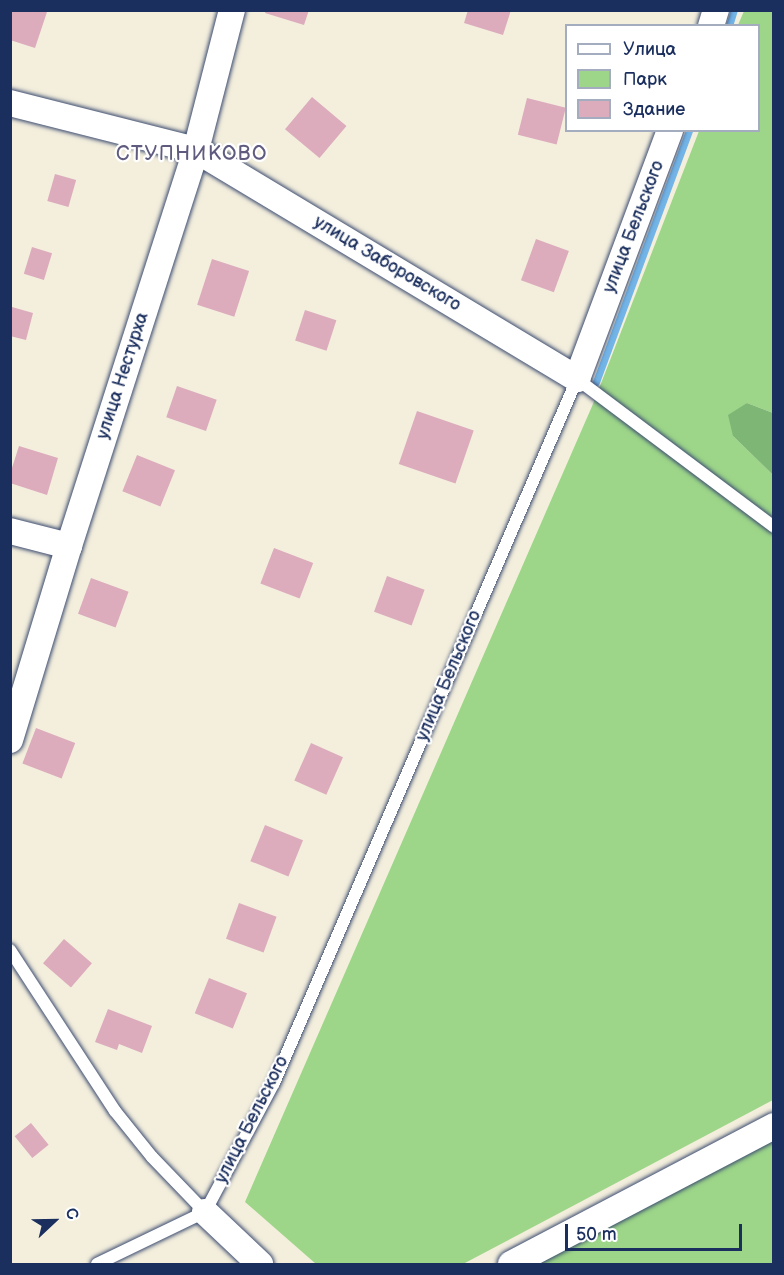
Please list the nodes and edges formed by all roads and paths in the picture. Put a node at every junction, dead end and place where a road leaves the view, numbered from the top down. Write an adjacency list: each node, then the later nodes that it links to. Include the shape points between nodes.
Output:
1 (232, 10): 4 (street, улица Нестурха)
2 (10, 103): 4 (street, улица Заборовского)
3 (669, 132): 5 (street, улица Бельского)
4 (196, 150): 5 (street, улица Заборовского); 8 (street, улица Нестурха)
5 (577, 379): 6 (lane); 12 (lane, улица Бельского, via 274,1083)
6 (774, 527)
7 (10, 531): 8 (street)
8 (69, 546): 9 (street, улица Нестурха)
9 (10, 740)
10 (10, 950): 12 (lane, via 115,1111)
11 (774, 1126): 15 (street)
12 (205, 1212): 13 (lane); 14 (street)
13 (96, 1264)
14 (260, 1264)
15 (511, 1264)

